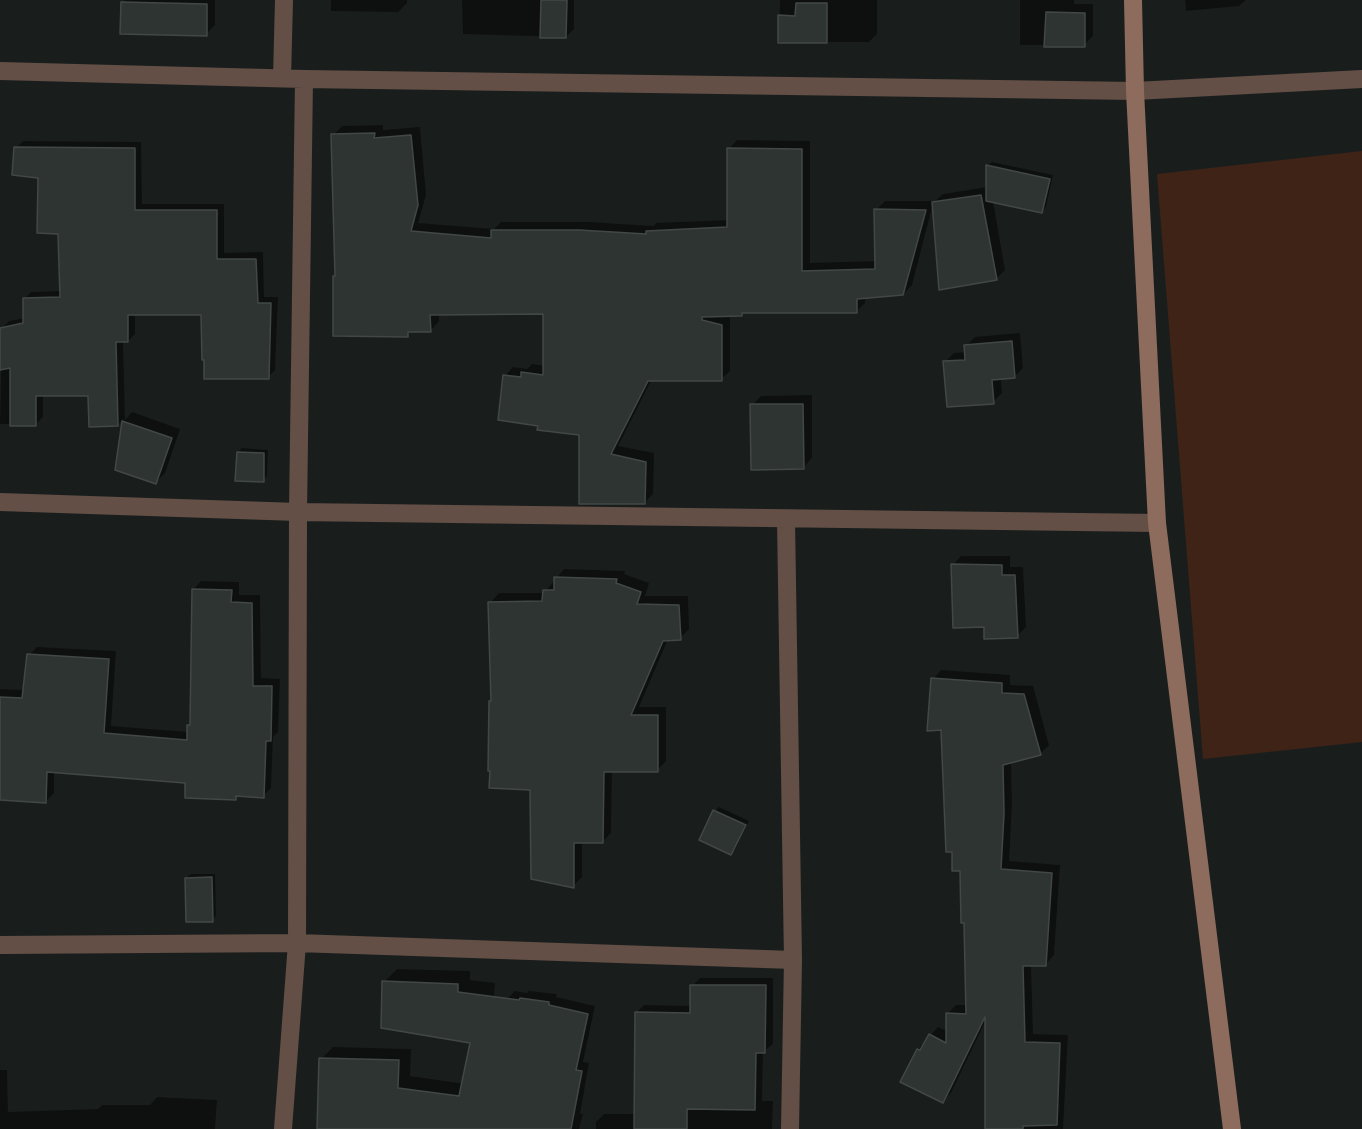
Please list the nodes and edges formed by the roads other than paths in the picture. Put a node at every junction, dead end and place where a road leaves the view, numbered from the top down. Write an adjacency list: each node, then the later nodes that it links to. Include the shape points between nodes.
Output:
1 (284, 0): 4 (street)
2 (1133, 0): 7 (street)
3 (0, 71): 4 (street)
4 (282, 78): 5 (street)
5 (304, 79): 7 (street); 9 (street)
6 (1362, 79): 7 (street)
7 (1135, 91): 11 (street)
8 (0, 502): 9 (street)
9 (298, 512): 10 (street); 12 (street)
10 (786, 520): 11 (street); 14 (street)
11 (1157, 523): 17 (street)
12 (297, 943): 13 (street); 14 (street); 15 (street)
13 (0, 945)
14 (793, 960): 16 (street)
15 (283, 1129)
16 (790, 1129)
17 (1232, 1129)

